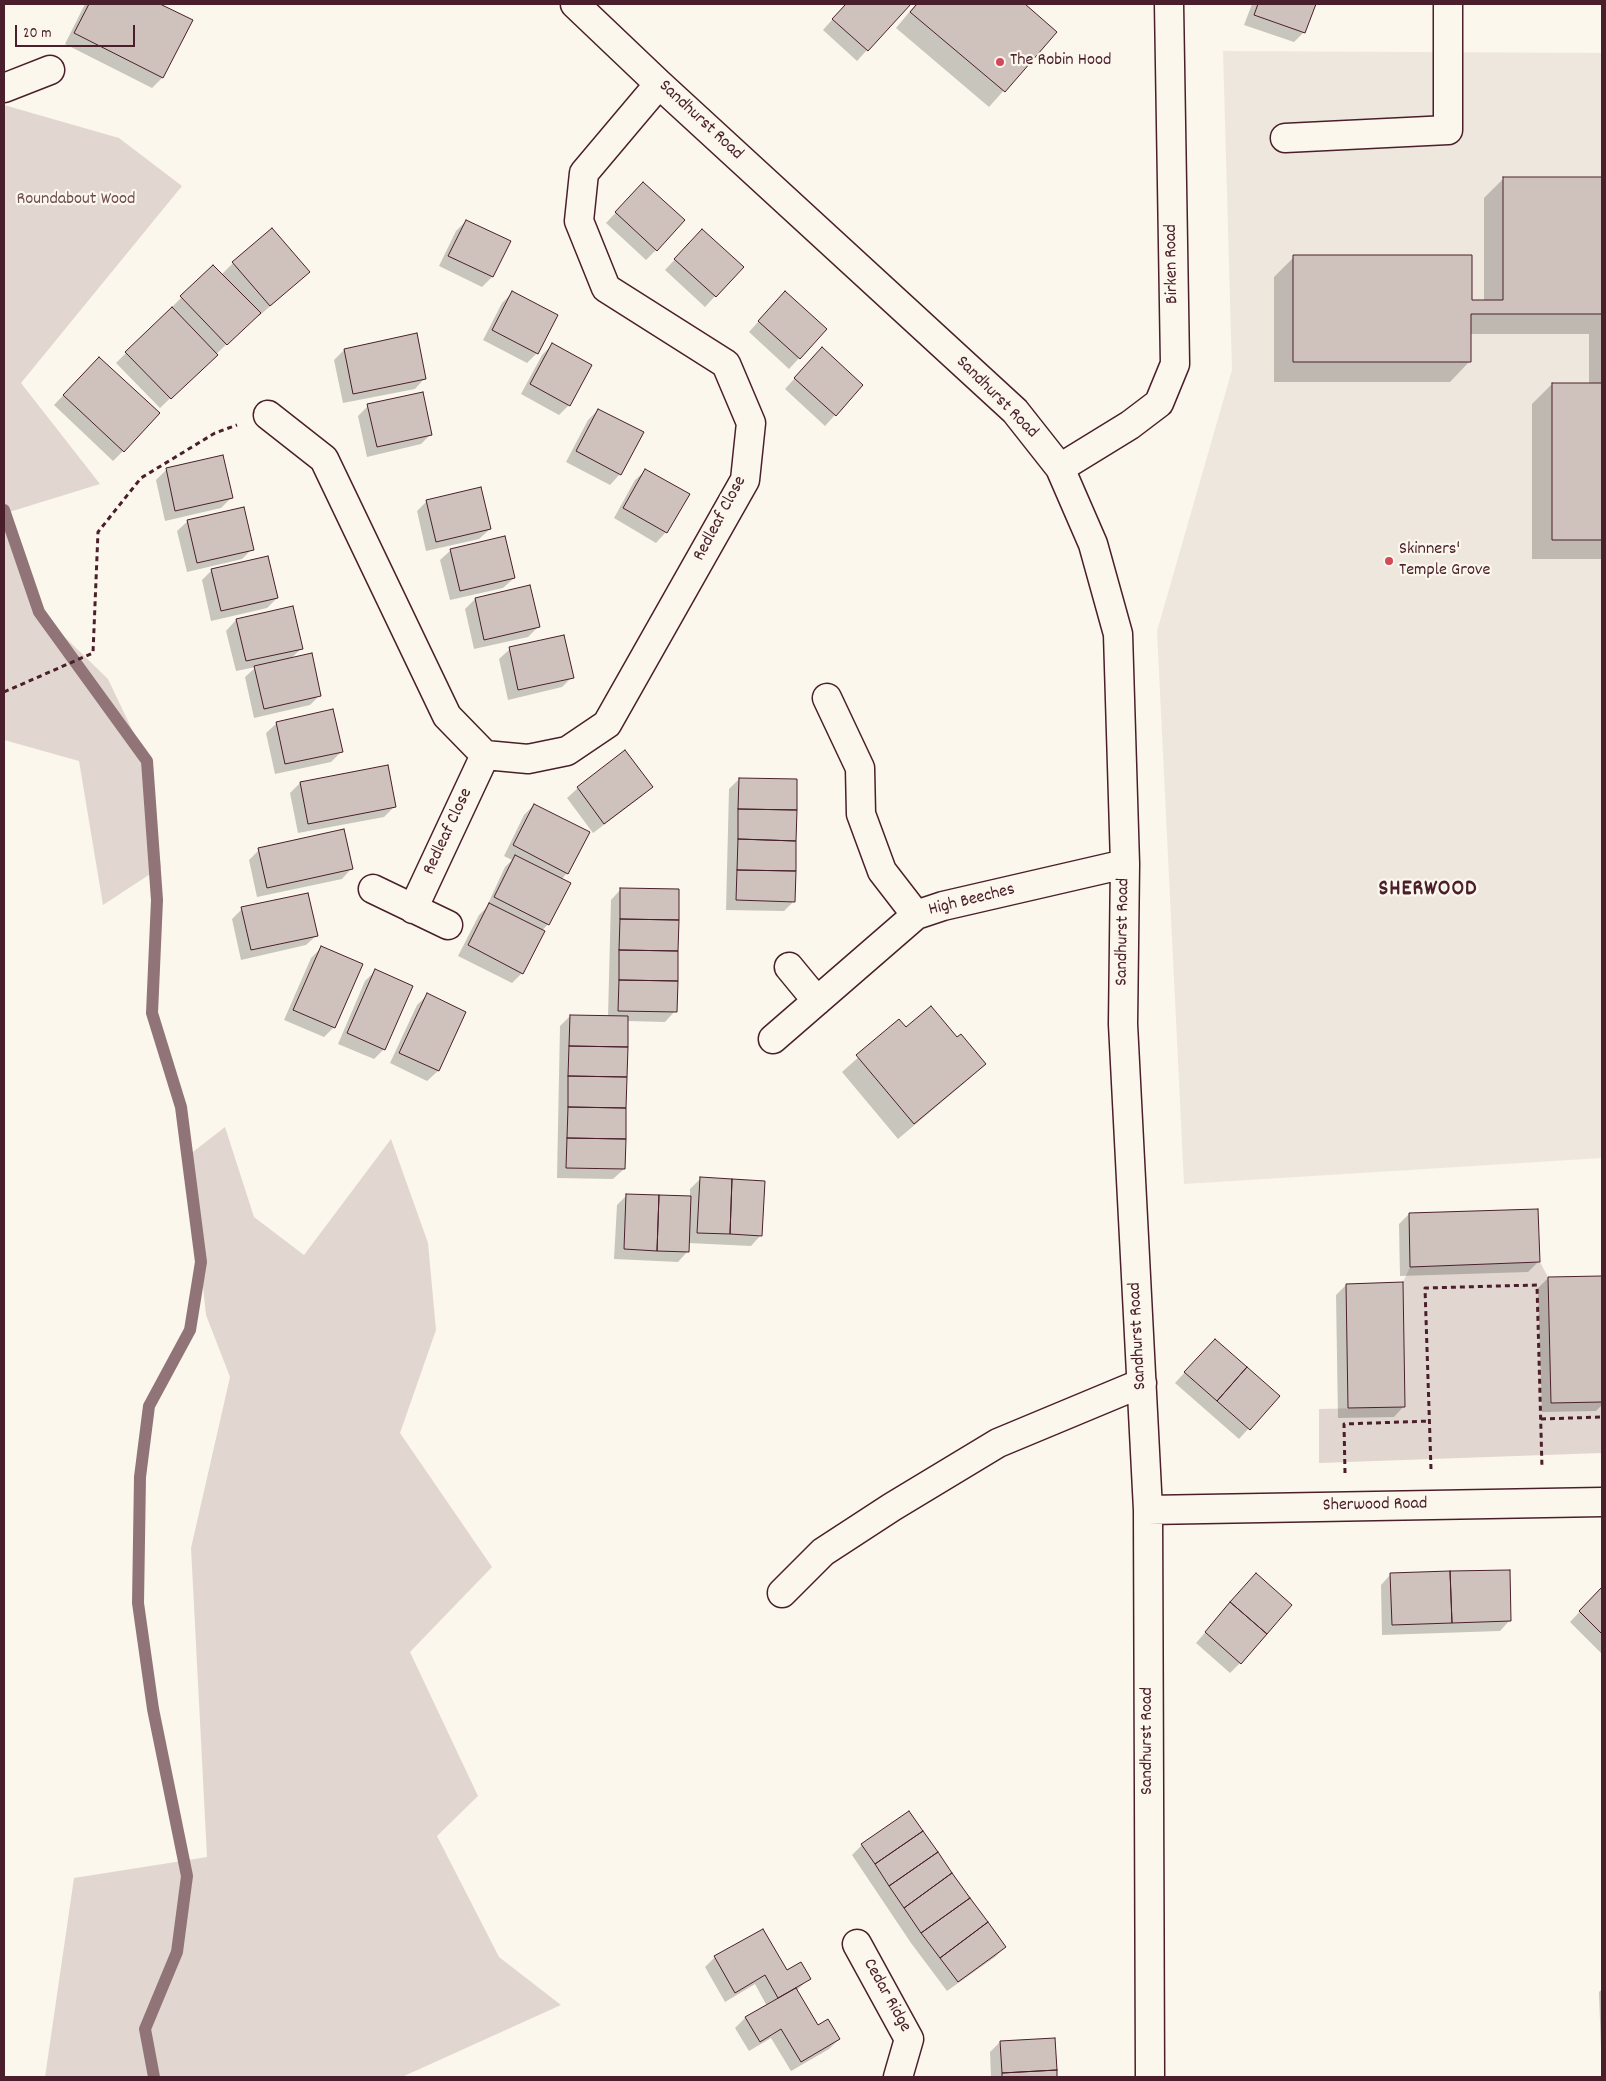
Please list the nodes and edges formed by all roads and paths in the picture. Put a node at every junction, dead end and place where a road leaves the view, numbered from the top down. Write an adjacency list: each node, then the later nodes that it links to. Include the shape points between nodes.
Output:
1 (575, 4): 5 (street, Sandhurst Road)
2 (1169, 4): 9 (street, Birken Road, via 1174,364 1159,403)
3 (1448, 4): 7 (street, via 1448,130)
4 (50, 70): 6 (street)
5 (659, 84): 9 (street, Sandhurst Road, via 1014,411); 12 (street, Redleaf Close, via 584,173 579,222 606,288 726,364 751,423 745,480 607,724 567,751 528,759)
6 (4, 88)
7 (1286, 138)
8 (268, 415): 10 (path, via 215,433 141,478 98,532 92,653); 12 (street, via 324,459 447,716)
9 (1060, 468): 13 (street, Sandhurst Road, via 1093,544 1118,634)
10 (4, 692)
11 (827, 698): 16 (street, via 860,768 861,814 882,870)
12 (485, 755): 15 (street, Redleaf Close)
13 (1125, 864): 16 (street, High Beeches); 21 (street, Sandhurst Road, via 1123,1024)
14 (373, 889): 15 (street)
15 (413, 909): 17 (street)
16 (916, 915): 19 (street, High Beeches)
17 (448, 925)
18 (789, 967): 19 (street)
19 (817, 1001): 20 (street, High Beeches)
20 (774, 1039)
21 (1142, 1383): 29 (street, Sandhurst Road); 30 (street, via 998,1443 892,1506 823,1552)
22 (1602, 1417): 23 (path)
23 (1541, 1419): 24 (path, via 1537,1286 1444,1287 1425,1288); 26 (path)
24 (1430, 1421): 27 (path); 28 (path, via 1344,1424)
25 (1602, 1502): 26 (street, Sherwood Road)
26 (1543, 1503): 27 (street, Sherwood Road)
27 (1432, 1505): 28 (street, Sherwood Road)
28 (1346, 1506): 29 (street, Sherwood Road)
29 (1148, 1510): 33 (street, Sandhurst Road)
30 (782, 1593)
31 (857, 1944): 32 (street, Cedar Ridge, via 909,2039)
32 (898, 2077)
33 (1150, 2077)

